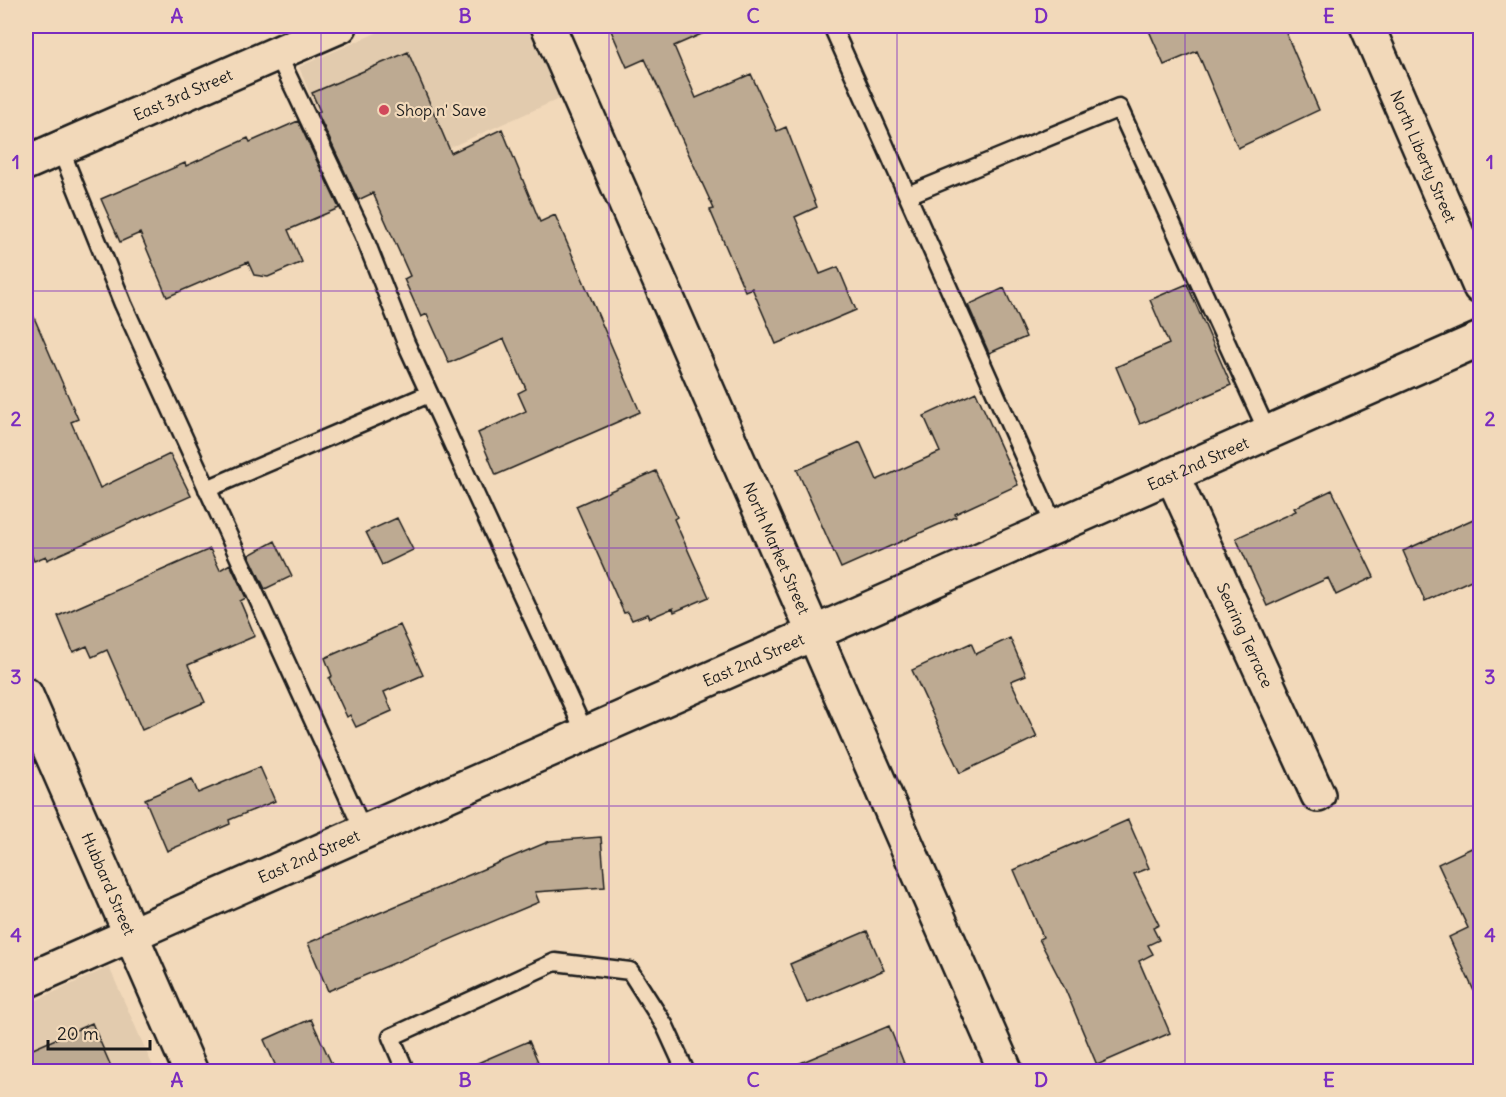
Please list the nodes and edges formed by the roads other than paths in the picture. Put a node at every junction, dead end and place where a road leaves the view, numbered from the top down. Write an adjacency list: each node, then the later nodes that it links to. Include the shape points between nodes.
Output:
1 (340, 26): 5 (street, East 3rd Street)
2 (548, 26): 16 (street, North Market Street)
3 (832, 26): 8 (lane)
4 (1367, 26): 9 (street, North Liberty Street)
5 (278, 53): 6 (street, East 3rd Street); 11 (lane, via 363,234)
6 (60, 148): 7 (street, East 3rd Street); 14 (lane, via 123,304)
7 (26, 163)
8 (908, 195): 12 (lane, via 1119,108); 15 (lane)
9 (1480, 287)
10 (1480, 339): 12 (street, East 2nd Street)
11 (429, 394): 14 (lane); 18 (lane)
12 (1268, 433): 13 (street, East 2nd Street)
13 (1172, 475): 15 (street, East 2nd Street); 19 (street, Searing Terrace)
14 (207, 489): 20 (lane)
15 (1055, 527): 16 (street, East 2nd Street)
16 (815, 634): 18 (street, East 2nd Street); 26 (street, North Market Street)
17 (26, 695): 21 (street, Hubbard Street)
18 (586, 735): 20 (street, East 2nd Street)
19 (1318, 795)
20 (364, 832): 21 (street, East 2nd Street)
21 (131, 934): 22 (street, East 2nd Street); 23 (street, Hubbard Street)
22 (26, 981)
23 (191, 1071)
24 (406, 1071): 25 (lane, via 391,1037 555,962 630,971 665,1026)
25 (686, 1071)
26 (1006, 1071)

